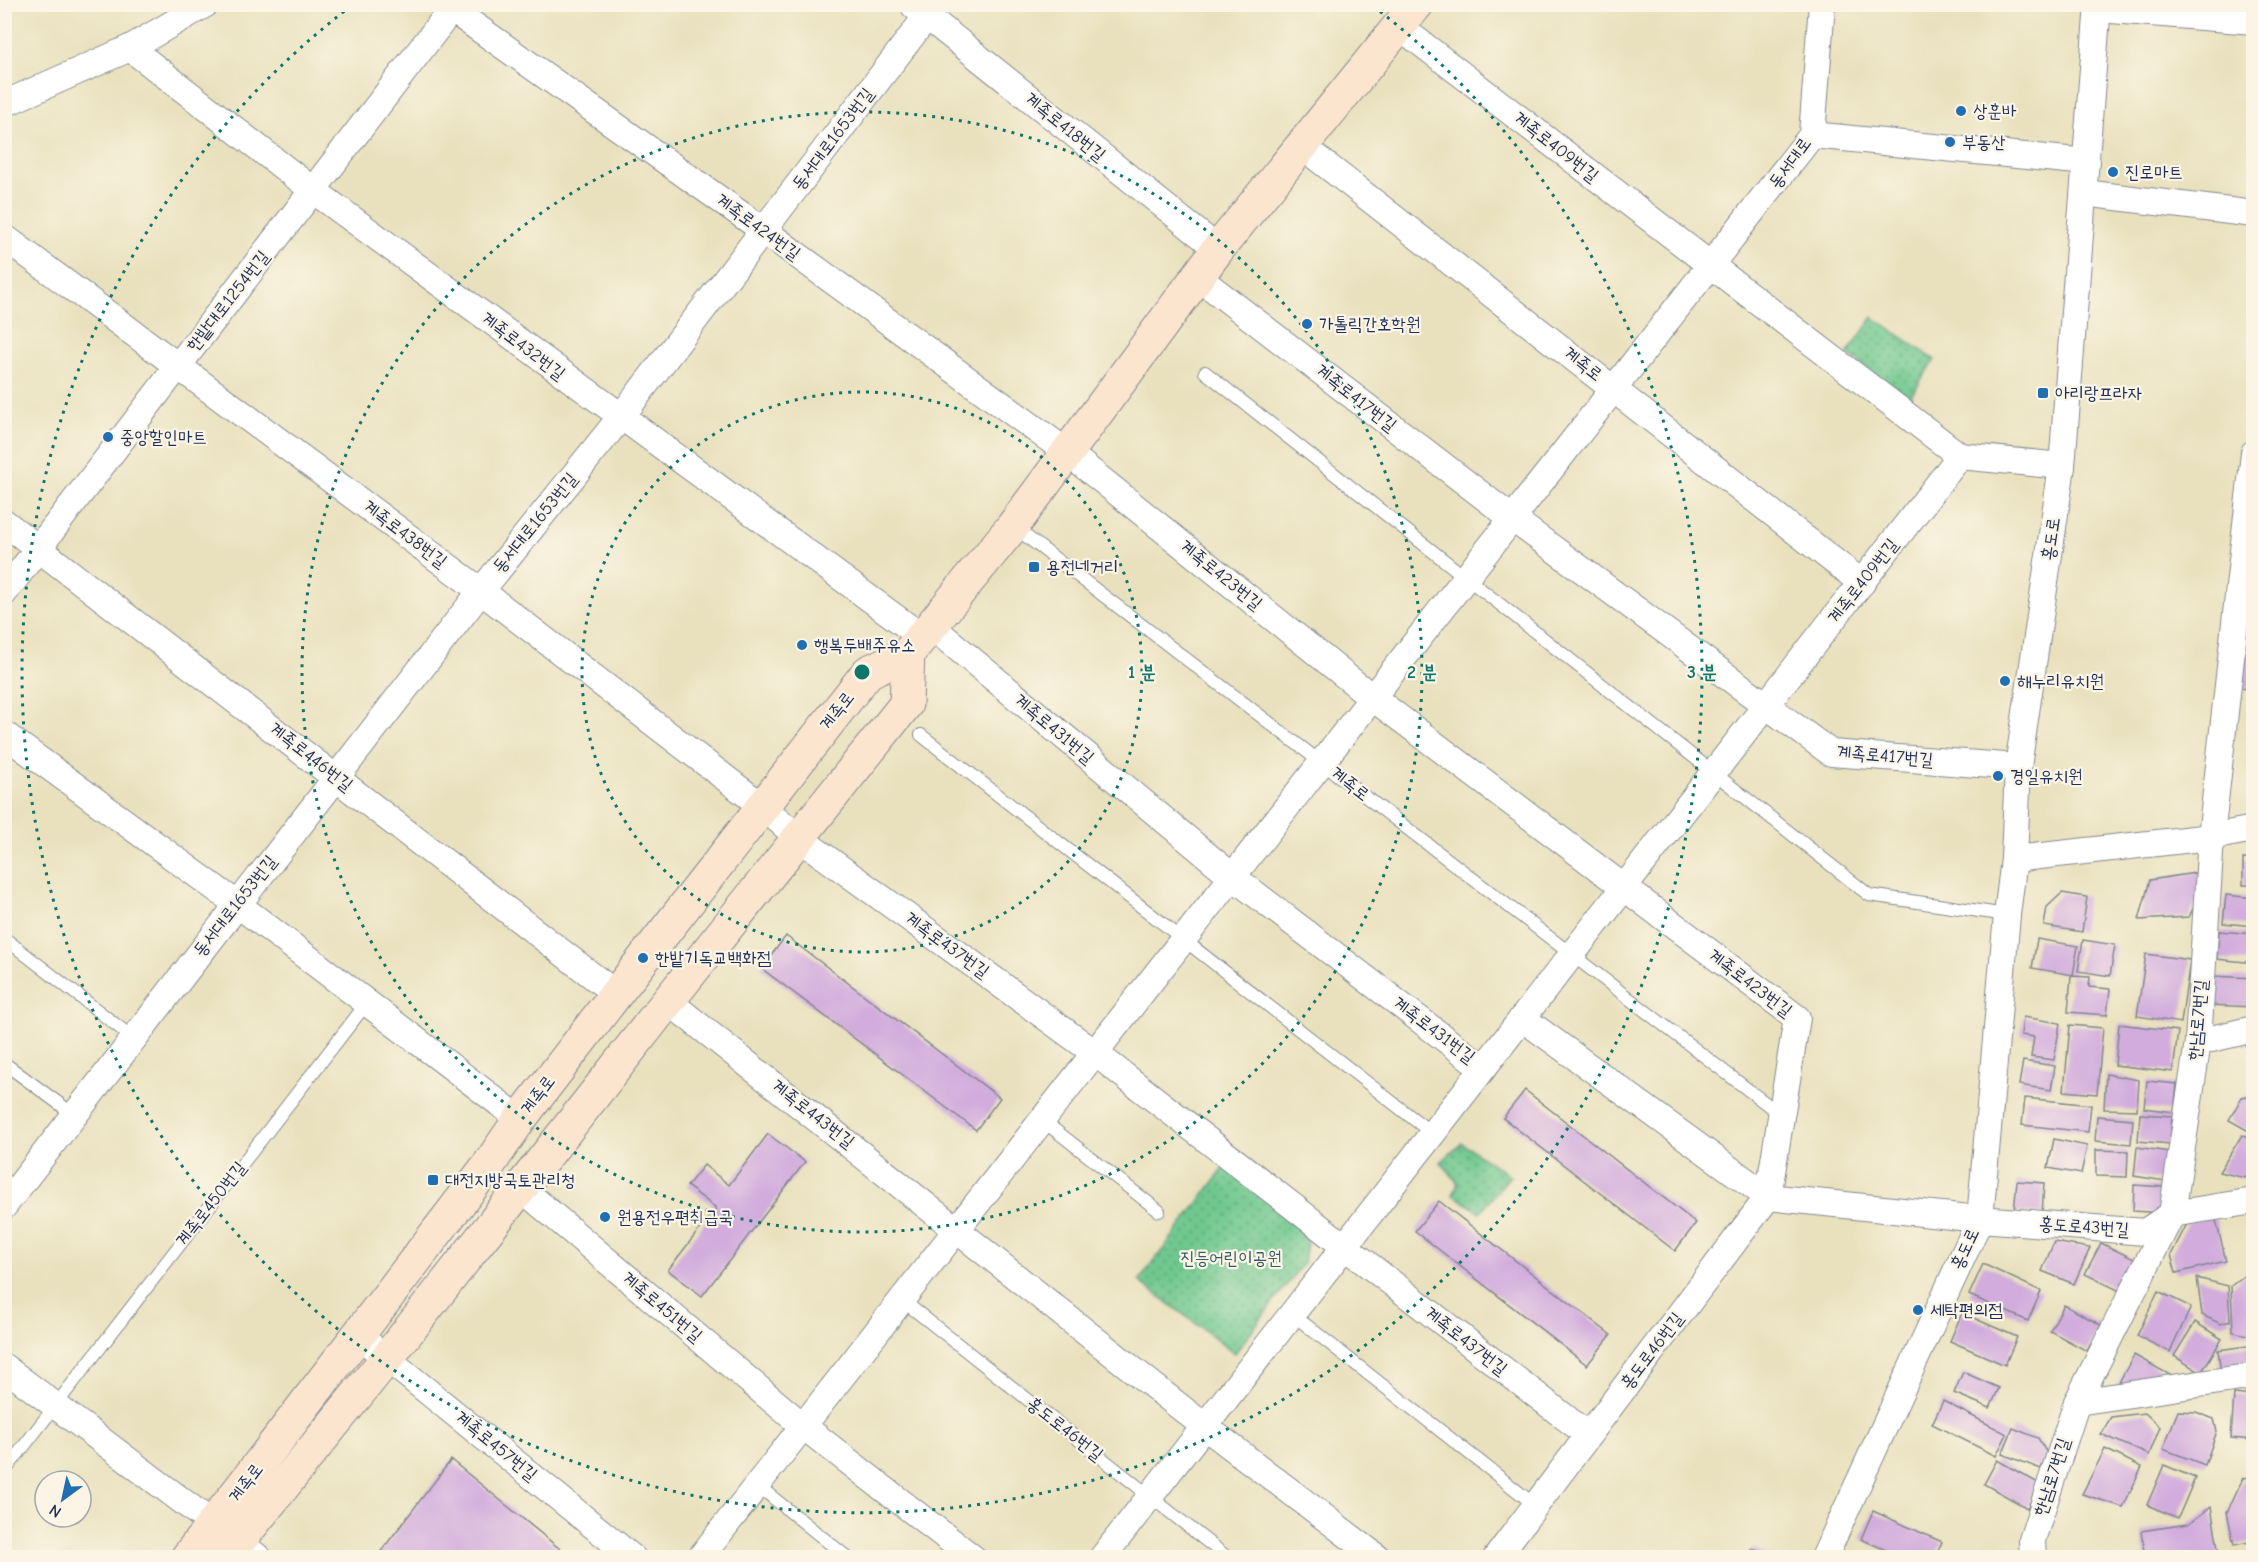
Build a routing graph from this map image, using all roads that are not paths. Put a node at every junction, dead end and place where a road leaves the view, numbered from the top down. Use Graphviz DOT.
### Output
graph roads {
  1 [pos="206,4"];
  2 [pos="1822,4"];
  3 [pos="448,7"];
  4 [pos="2098,7"];
  5 [pos="923,8"];
  6 [pos="1409,16"];
  7 [pos="2253,21"];
  8 [pos="130,48"];
  9 [pos="4,104"];
  10 [pos="1812,135"];
  11 [pos="1303,147"];
  12 [pos="2087,162"];
  13 [pos="314,191"];
  14 [pos="2084,193"];
  15 [pos="2253,214"];
  16 [pos="763,230"];
  17 [pos="4,237"];
  18 [pos="1218,249"];
  19 [pos="1711,266"];
  20 [pos="1199,278"];
  21 [pos="178,366"];
  22 [pos="1204,372"];
  23 [pos="1615,389"];
  24 [pos="620,418"];
  25 [pos="1068,453"];
  26 [pos="2253,453"];
  27 [pos="1960,456"];
  28 [pos="2062,466"];
  29 [pos="1513,519"];
  30 [pos="4,522"];
  31 [pos="1013,526"];
  32 [pos="39,548"];
  33 [pos="1467,578"];
  34 [pos="1862,583"];
  35 [pos="481,591"];
  36 [pos="4,593"];
  37 [pos="920,639"];
  38 [pos="1373,698"];
  39 [pos="1766,705"];
  40 [pos="4,734"];
  41 [pos="921,735"];
  42 [pos="1322,763"];
  43 [pos="2018,767"];
  44 [pos="1713,773"];
  45 [pos="337,777"];
  46 [pos="763,807"];
  47 [pos="2253,829"];
  48 [pos="2211,837"];
  49 [pos="799,838"];
  50 [pos="2014,859"];
  51 [pos="1233,877"];
  52 [pos="1623,889"];
  53 [pos="237,904"];
  54 [pos="2007,915"];
  55 [pos="4,938"];
  56 [pos="1184,940"];
  57 [pos="1572,955"];
  58 [pos="616,994"];
  59 [pos="668,1000"];
  60 [pos="366,1004"];
  61 [pos="1522,1018"];
  62 [pos="2253,1029"];
  63 [pos="133,1038"];
  64 [pos="2198,1042"];
  65 [pos="1095,1053"];
  66 [pos="4,1063"];
  67 [pos="1483,1068"];
  68 [pos="73,1114"];
  69 [pos="1781,1116"];
  70 [pos="520,1119"];
  71 [pos="1042,1120"];
  72 [pos="1432,1134"];
  73 [pos="522,1188"];
  74 [pos="1768,1197"];
  75 [pos="2253,1201"];
  76 [pos="4,1206"];
  77 [pos="1159,1211"];
  78 [pos="2172,1215"];
  79 [pos="1980,1219"];
  80 [pos="958,1228"];
  81 [pos="1345,1246"];
  82 [pos="902,1300"];
  83 [pos="1292,1314"];
  84 [pos="358,1335"];
  85 [pos="387,1358"];
  86 [pos="4,1367"];
  87 [pos="2253,1376"];
  88 [pos="2077,1402"];
  89 [pos="56,1405"];
  90 [pos="803,1426"];
  91 [pos="1204,1426"];
  92 [pos="1588,1435"];
  93 [pos="4,1472"];
  94 [pos="757,1485"];
  95 [pos="1150,1496"];
  96 [pos="1535,1505"];
  97 [pos="234,1545"];
  98 [pos="187,1557"];
  99 [pos="633,1557"];
  100 [pos="700,1557"];
  101 [pos="848,1557"];
  102 [pos="973,1557"];
  103 [pos="1102,1557"];
  104 [pos="1228,1557"];
  105 [pos="1378,1557"];
  106 [pos="1496,1557"];
  107 [pos="1824,1557"];
  108 [pos="2033,1557"];
  1 -- 8 [label="street"];
  2 -- 10 [label="street, 동서대로"];
  3 -- 13 [label="street, 한밭대로1254번길"];
  3 -- 16 [label="street, 계족로424번길"];
  4 -- 7 [label="street"];
  4 -- 12 [label="street, 홍도로"];
  5 -- 16 [label="street, 동서대로1653번길"];
  5 -- 18 [label="street, 계족로418번길"];
  6 -- 11 [label="main road, 계족로"];
  6 -- 19 [label="street, 계족로409번길"];
  8 -- 9 [label="street"];
  8 -- 13 [label="street, 계족로432번길"];
  10 -- 12 [label="street"];
  10 -- 19 [label="street, 동서대로"];
  11 -- 18 [label="main road, 계족로"];
  11 -- 23 [label="street, 계족로"];
  12 -- 14 [label="street, 홍도로"];
  13 -- 21 [label="street, 한밭대로1254번길"];
  13 -- 24 [label="street, 계족로432번길"];
  14 -- 15 [label="street"];
  14 -- 28 [label="street, 홍도로"];
  16 -- 24 [label="street, 동서대로1653번길"];
  16 -- 25 [label="street, 계족로424번길"];
  17 -- 21 [label="street, 계족로438번길"];
  18 -- 20 [label="main road, 계족로"];
  19 -- 23 [label="street"];
  19 -- 27 [label="street, 계족로409번길"];
  20 -- 25 [label="main road, 계족로"];
  20 -- 29 [label="street, 계족로417번길"];
  21 -- 32 [label="street, 한밭대로1254번길"];
  21 -- 35 [label="street, 계족로438번길"];
  22 -- 33 [label="lane"];
  23 -- 29 [label="street"];
  23 -- 34 [label="street, 계족로"];
  24 -- 35 [label="street, 동서대로1653번길"];
  24 -- 37 [label="street, 계족로432번길"];
  25 -- 31 [label="main road, 계족로"];
  25 -- 38 [label="street, 계족로423번길"];
  26 -- 48 [label="street, 한남로7번길"];
  27 -- 28 [label="street"];
  27 -- 34 [label="street, 계족로409번길"];
  28 -- 43 [label="street, 홍도로"];
  29 -- 33 [label="street"];
  29 -- 39 [label="street, 계족로417번길"];
  30 -- 32 [label="street, 계족로446번길"];
  31 -- 37 [label="main road, 계족로"];
  31 -- 42 [label="lane, 계족로"];
  32 -- 36 [label="street, 한밭대로1254번길"];
  32 -- 45 [label="street, 계족로446번길"];
  33 -- 38 [label="street"];
  33 -- 44 [label="lane"];
  34 -- 39 [label="street, 계족로409번길"];
  35 -- 45 [label="street, 동서대로1653번길"];
  35 -- 46 [label="street, 계족로438번길"];
  37 -- 46 [label="main road, 계족로"];
  37 -- 49 [label="main road, 계족로"];
  37 -- 51 [label="street, 계족로431번길"];
  38 -- 42 [label="street"];
  38 -- 52 [label="street, 계족로423번길"];
  39 -- 43 [label="street, 계족로417번길"];
  39 -- 44 [label="street"];
  40 -- 53 [label="street"];
  41 -- 56 [label="lane"];
  42 -- 51 [label="street"];
  42 -- 57 [label="lane, 계족로"];
  43 -- 50 [label="street, 홍도로"];
  44 -- 52 [label="street"];
  44 -- 54 [label="lane"];
  45 -- 53 [label="street, 동서대로1653번길"];
  45 -- 58 [label="street, 계족로446번길"];
  46 -- 49 [label="street, 계족로438번길"];
  46 -- 58 [label="main road, 계족로"];
  47 -- 48 [label="street"];
  48 -- 50 [label="street"];
  48 -- 64 [label="street, 한남로7번길"];
  49 -- 59 [label="main road, 계족로"];
  49 -- 65 [label="street, 계족로437번길"];
  50 -- 54 [label="street, 홍도로"];
  51 -- 56 [label="street"];
  51 -- 67 [label="street, 계족로431번길"];
  52 -- 57 [label="street"];
  52 -- 69 [label="street, 계족로423번길"];
  53 -- 60 [label="street"];
  53 -- 63 [label="street, 동서대로1653번길"];
  54 -- 79 [label="street, 홍도로"];
  55 -- 63 [label="lane"];
  56 -- 65 [label="street"];
  56 -- 72 [label="lane"];
  57 -- 61 [label="street"];
  57 -- 69 [label="lane"];
  58 -- 70 [label="main road, 계족로"];
  59 -- 73 [label="main road, 계족로"];
  59 -- 80 [label="street, 계족로443번길"];
  60 -- 70 [label="street"];
  60 -- 89 [label="lane, 계족로450번길"];
  61 -- 67 [label="street"];
  61 -- 74 [label="street"];
  62 -- 64 [label="street"];
  63 -- 68 [label="street, 동서대로1653번길"];
  64 -- 78 [label="street, 한남로7번길"];
  65 -- 71 [label="street"];
  65 -- 81 [label="street, 계족로437번길"];
  66 -- 68 [label="lane"];
  67 -- 72 [label="street, 계족로431번길"];
  68 -- 76 [label="street, 동서대로1653번길"];
  69 -- 74 [label="street, 계족로423번길"];
  70 -- 84 [label="main road, 계족로"];
  71 -- 77 [label="lane"];
  71 -- 80 [label="street"];
  72 -- 81 [label="street, 계족로431번길"];
  73 -- 85 [label="main road, 계족로"];
  73 -- 90 [label="street, 계족로451번길"];
  74 -- 79 [label="street"];
  74 -- 92 [label="street, 홍도로46번길"];
  75 -- 78 [label="street, 홍도로43번길"];
  78 -- 79 [label="street, 홍도로43번길"];
  78 -- 88 [label="street, 한남로7번길"];
  79 -- 107 [label="street, 홍도로"];
  80 -- 82 [label="street"];
  80 -- 91 [label="street, 계족로443번길"];
  81 -- 83 [label="street"];
  81 -- 92 [label="street, 계족로437번길"];
  82 -- 90 [label="street"];
  82 -- 95 [label="lane, 홍도로46번길"];
  83 -- 91 [label="street"];
  83 -- 96 [label="lane"];
  84 -- 85 [label="street, 계족로457번길"];
  84 -- 97 [label="main road, 계족로"];
  85 -- 97 [label="main road, 계족로"];
  85 -- 99 [label="street, 계족로457번길"];
  86 -- 89 [label="street"];
  87 -- 88 [label="street"];
  88 -- 108 [label="street, 한남로7번길"];
  89 -- 93 [label="lane, 계족로450번길"];
  89 -- 97 [label="street"];
  90 -- 94 [label="street"];
  90 -- 102 [label="street, 계족로451번길"];
  91 -- 95 [label="street"];
  91 -- 105 [label="street, 계족로443번길"];
  92 -- 96 [label="street, 홍도로46번길"];
  94 -- 100 [label="street"];
  94 -- 101 [label="lane"];
  95 -- 103 [label="street"];
  95 -- 104 [label="lane, 홍도로46번길"];
  96 -- 106 [label="street, 홍도로46번길"];
  97 -- 98 [label="main road, 계족로"];
}
